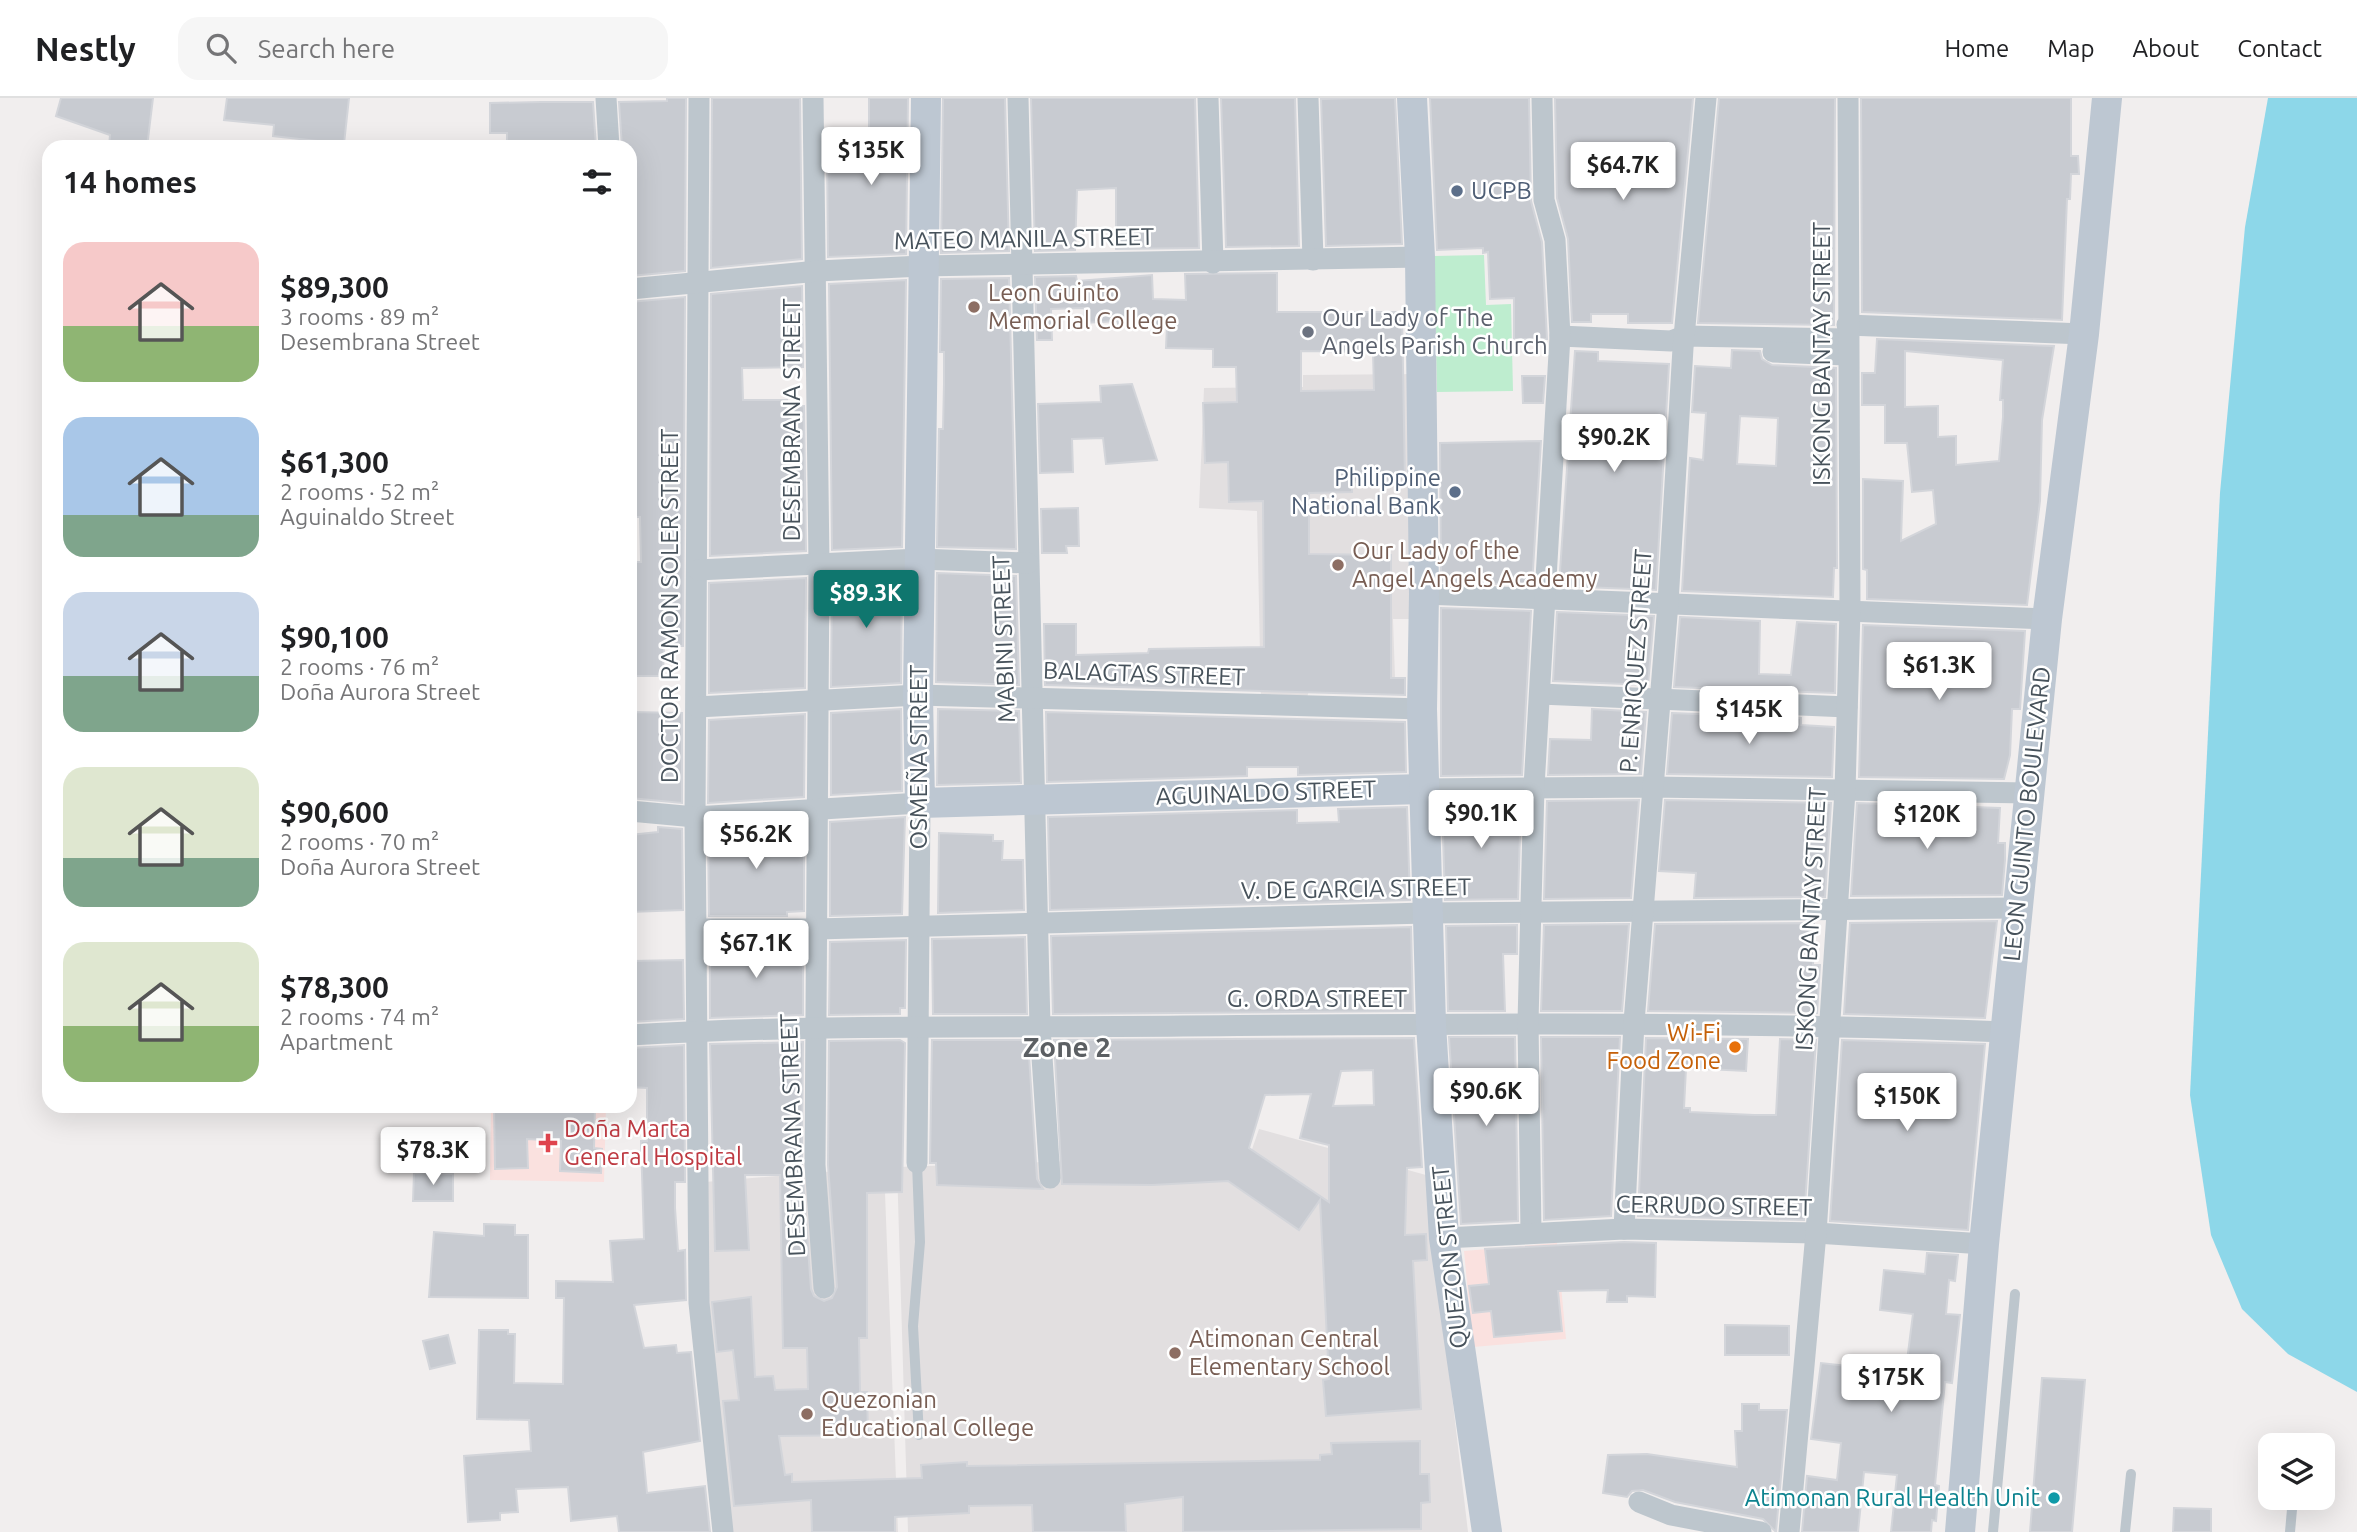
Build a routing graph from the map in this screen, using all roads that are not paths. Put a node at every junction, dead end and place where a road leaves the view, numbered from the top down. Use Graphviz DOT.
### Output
graph roads {
  1 [pos="606,98"];
  2 [pos="699,98"];
  3 [pos="813,98"];
  4 [pos="926,98"];
  5 [pos="1018,98"];
  6 [pos="1208,98"];
  7 [pos="1308,98"];
  8 [pos="1412,98"];
  9 [pos="1542,98"];
  10 [pos="1706,98"];
  11 [pos="1848,98"];
  12 [pos="2107,98"];
  13 [pos="609,140"];
  14 [pos="1420,257"];
  15 [pos="1313,260"];
  16 [pos="1213,263"];
  17 [pos="1021,265"];
  18 [pos="922,266"];
  19 [pos="818,271"];
  20 [pos="696,284"];
  21 [pos="637,288"];
  22 [pos="2084,334"];
  23 [pos="1560,336"];
  24 [pos="1847,339"];
  25 [pos="1680,342"];
  26 [pos="919,559"];
  27 [pos="1028,563"];
  28 [pos="819,564"];
  29 [pos="698,570"];
  30 [pos="1424,594"];
  31 [pos="1546,599"];
  32 [pos="1668,603"];
  33 [pos="1850,610"];
  34 [pos="2047,619"];
  35 [pos="1540,694"];
  36 [pos="918,695"];
  37 [pos="1031,696"];
  38 [pos="1658,699"];
  39 [pos="817,701"];
  40 [pos="1847,706"];
  41 [pos="697,707"];
  42 [pos="1422,709"];
  43 [pos="1534,787"];
  44 [pos="1653,787"];
  45 [pos="1423,789"];
  46 [pos="1845,791"];
  47 [pos="2029,793"];
  48 [pos="1035,800"];
  49 [pos="920,803"];
  50 [pos="817,807"];
  51 [pos="637,812"];
  52 [pos="695,817"];
  53 [pos="2018,908"];
  54 [pos="1643,909"];
  55 [pos="1837,910"];
  56 [pos="1532,912"];
  57 [pos="1426,913"];
  58 [pos="1037,923"];
  59 [pos="920,925"];
  60 [pos="696,929"];
  61 [pos="816,929"];
  62 [pos="1528,1021"];
  63 [pos="1634,1022"];
  64 [pos="1431,1024"];
  65 [pos="917,1025"];
  66 [pos="1832,1025"];
  67 [pos="815,1027"];
  68 [pos="1040,1027"];
  69 [pos="697,1031"];
  70 [pos="2005,1032"];
  71 [pos="637,1035"];
  72 [pos="917,1163"];
  73 [pos="1050,1178"];
  74 [pos="1625,1229"];
  75 [pos="1531,1233"];
  76 [pos="1816,1233"];
  77 [pos="1444,1238"];
  78 [pos="1984,1244"];
  79 [pos="824,1289"];
  80 [pos="2015,1294"];
  81 [pos="919,1435"];
  82 [pos="2131,1474"];
  83 [pos="1639,1502"];
  84 [pos="2292,1510"];
  85 [pos="723,1532"];
  86 [pos="1486,1532"];
  87 [pos="1761,1532"];
  88 [pos="1789,1532"];
  89 [pos="1960,1532"];
  90 [pos="1993,1532"];
  91 [pos="2125,1532"];
  92 [pos="2290,1532"];
  1 -- 13 [label="street"];
  2 -- 20 [label="street, DOCTOR RAMON SOLER STREET"];
  3 -- 19 [label="street, DESEMBRANA STREET"];
  4 -- 18 [label="street, OSMEÑA STREET"];
  5 -- 17 [label="street, MABINI STREET"];
  6 -- 16 [label="street"];
  7 -- 15 [label="street"];
  8 -- 14 [label="street, QUEZON STREET"];
  9 -- 23 [label="street"];
  10 -- 25 [label="street, P. ENRIQUEZ STREET"];
  11 -- 24 [label="street, ISKONG BANTAY STREET"];
  12 -- 22 [label="street, LEON GUINTO BOULEVARD"];
  14 -- 15 [label="street, MATEO MANILA STREET"];
  14 -- 30 [label="street, QUEZON STREET"];
  15 -- 16 [label="street, MATEO MANILA STREET"];
  16 -- 17 [label="street, MATEO MANILA STREET"];
  17 -- 18 [label="street, MATEO MANILA STREET"];
  17 -- 27 [label="street, MABINI STREET"];
  18 -- 19 [label="street, MATEO MANILA STREET"];
  18 -- 26 [label="street, OSMEÑA STREET"];
  19 -- 20 [label="street, MATEO MANILA STREET"];
  19 -- 28 [label="street, DESEMBRANA STREET"];
  20 -- 21 [label="street, MATEO MANILA STREET"];
  20 -- 29 [label="street, DOCTOR RAMON SOLER STREET"];
  22 -- 24 [label="street"];
  22 -- 34 [label="street, LEON GUINTO BOULEVARD"];
  23 -- 25 [label="street"];
  23 -- 31 [label="street"];
  24 -- 25 [label="street"];
  24 -- 33 [label="street, ISKONG BANTAY STREET"];
  25 -- 32 [label="street, P. ENRIQUEZ STREET"];
  26 -- 27 [label="street"];
  26 -- 28 [label="street"];
  26 -- 36 [label="street, OSMEÑA STREET"];
  27 -- 37 [label="street, MABINI STREET"];
  28 -- 29 [label="street"];
  28 -- 39 [label="street, DESEMBRANA STREET"];
  29 -- 41 [label="street, DOCTOR RAMON SOLER STREET"];
  30 -- 31 [label="street"];
  30 -- 42 [label="street, QUEZON STREET"];
  31 -- 32 [label="street"];
  31 -- 35 [label="street"];
  32 -- 33 [label="street"];
  32 -- 38 [label="street, P. ENRIQUEZ STREET"];
  33 -- 34 [label="street"];
  33 -- 40 [label="street, ISKONG BANTAY STREET"];
  34 -- 47 [label="street, LEON GUINTO BOULEVARD"];
  35 -- 38 [label="street"];
  35 -- 43 [label="street"];
  36 -- 37 [label="street, BALAGTAS STREET"];
  36 -- 39 [label="street, BALAGTAS STREET"];
  36 -- 49 [label="street, OSMEÑA STREET"];
  37 -- 42 [label="street, BALAGTAS STREET"];
  37 -- 48 [label="street, MABINI STREET"];
  38 -- 40 [label="street"];
  38 -- 44 [label="street, P. ENRIQUEZ STREET"];
  39 -- 41 [label="street, BALAGTAS STREET"];
  39 -- 50 [label="street, DESEMBRANA STREET"];
  40 -- 46 [label="street, ISKONG BANTAY STREET"];
  41 -- 52 [label="street, DOCTOR RAMON SOLER STREET"];
  42 -- 45 [label="street, QUEZON STREET"];
  43 -- 44 [label="street, AGUINALDO STREET"];
  43 -- 45 [label="street, AGUINALDO STREET"];
  43 -- 56 [label="street"];
  44 -- 46 [label="street, AGUINALDO STREET"];
  44 -- 54 [label="street, P. ENRIQUEZ STREET"];
  45 -- 48 [label="street, AGUINALDO STREET"];
  45 -- 57 [label="street, QUEZON STREET"];
  46 -- 47 [label="street, AGUINALDO STREET"];
  46 -- 55 [label="street, ISKONG BANTAY STREET"];
  47 -- 53 [label="street, LEON GUINTO BOULEVARD"];
  48 -- 49 [label="street, AGUINALDO STREET"];
  48 -- 58 [label="street, MABINI STREET"];
  49 -- 50 [label="street, AGUINALDO STREET"];
  49 -- 59 [label="street, OSMEÑA STREET"];
  50 -- 52 [label="street, AGUINALDO STREET"];
  50 -- 61 [label="street, DESEMBRANA STREET"];
  51 -- 52 [label="street, AGUINALDO STREET"];
  52 -- 60 [label="street, DOCTOR RAMON SOLER STREET"];
  53 -- 55 [label="street, V. DE GARCIA STREET"];
  53 -- 70 [label="street, LEON GUINTO BOULEVARD"];
  54 -- 55 [label="street, V. DE GARCIA STREET"];
  54 -- 56 [label="street, V. DE GARCIA STREET"];
  54 -- 63 [label="street, P. ENRIQUEZ STREET"];
  55 -- 66 [label="street, ISKONG BANTAY STREET"];
  56 -- 57 [label="street, V. DE GARCIA STREET"];
  56 -- 62 [label="street"];
  57 -- 58 [label="street, V. DE GARCIA STREET"];
  57 -- 64 [label="street, QUEZON STREET"];
  58 -- 59 [label="street, V. DE GARCIA STREET"];
  58 -- 68 [label="street, MABINI STREET"];
  59 -- 61 [label="street, V. DE GARCIA STREET"];
  59 -- 65 [label="street, OSMEÑA STREET"];
  60 -- 61 [label="street, V. DE GARCIA STREET"];
  60 -- 69 [label="street, DOCTOR RAMON SOLER STREET"];
  61 -- 67 [label="street, DESEMBRANA STREET"];
  62 -- 63 [label="street, G. ORDA STREET"];
  62 -- 64 [label="street, G. ORDA STREET"];
  62 -- 75 [label="street"];
  63 -- 66 [label="street, G. ORDA STREET"];
  63 -- 74 [label="street, P. ENRIQUEZ STREET"];
  64 -- 68 [label="street, G. ORDA STREET"];
  64 -- 77 [label="street, QUEZON STREET"];
  65 -- 67 [label="street, G. ORDA STREET"];
  65 -- 68 [label="street, G. ORDA STREET"];
  65 -- 72 [label="street, OSMEÑA STREET"];
  66 -- 70 [label="street, G. ORDA STREET"];
  66 -- 76 [label="street, ISKONG BANTAY STREET"];
  67 -- 69 [label="street, G. ORDA STREET"];
  67 -- 79 [label="street, DESEMBRANA STREET"];
  68 -- 73 [label="street, MABINI STREET"];
  69 -- 71 [label="street, G. ORDA STREET"];
  69 -- 85 [label="street, DOCTOR RAMON SOLER STREET"];
  70 -- 78 [label="street, LEON GUINTO BOULEVARD"];
  72 -- 81 [label="lane"];
  74 -- 75 [label="street, CERRUDO STREET"];
  74 -- 76 [label="street, CERRUDO STREET"];
  75 -- 77 [label="street, CERRUDO STREET"];
  76 -- 78 [label="street, CERRUDO STREET"];
  76 -- 88 [label="street, ISKONG BANTAY STREET"];
  77 -- 86 [label="street, QUEZON STREET"];
  78 -- 89 [label="street, LEON GUINTO BOULEVARD"];
  80 -- 90 [label="lane"];
  82 -- 91 [label="lane"];
  83 -- 87 [label="street"];
  84 -- 92 [label="lane"];
}
